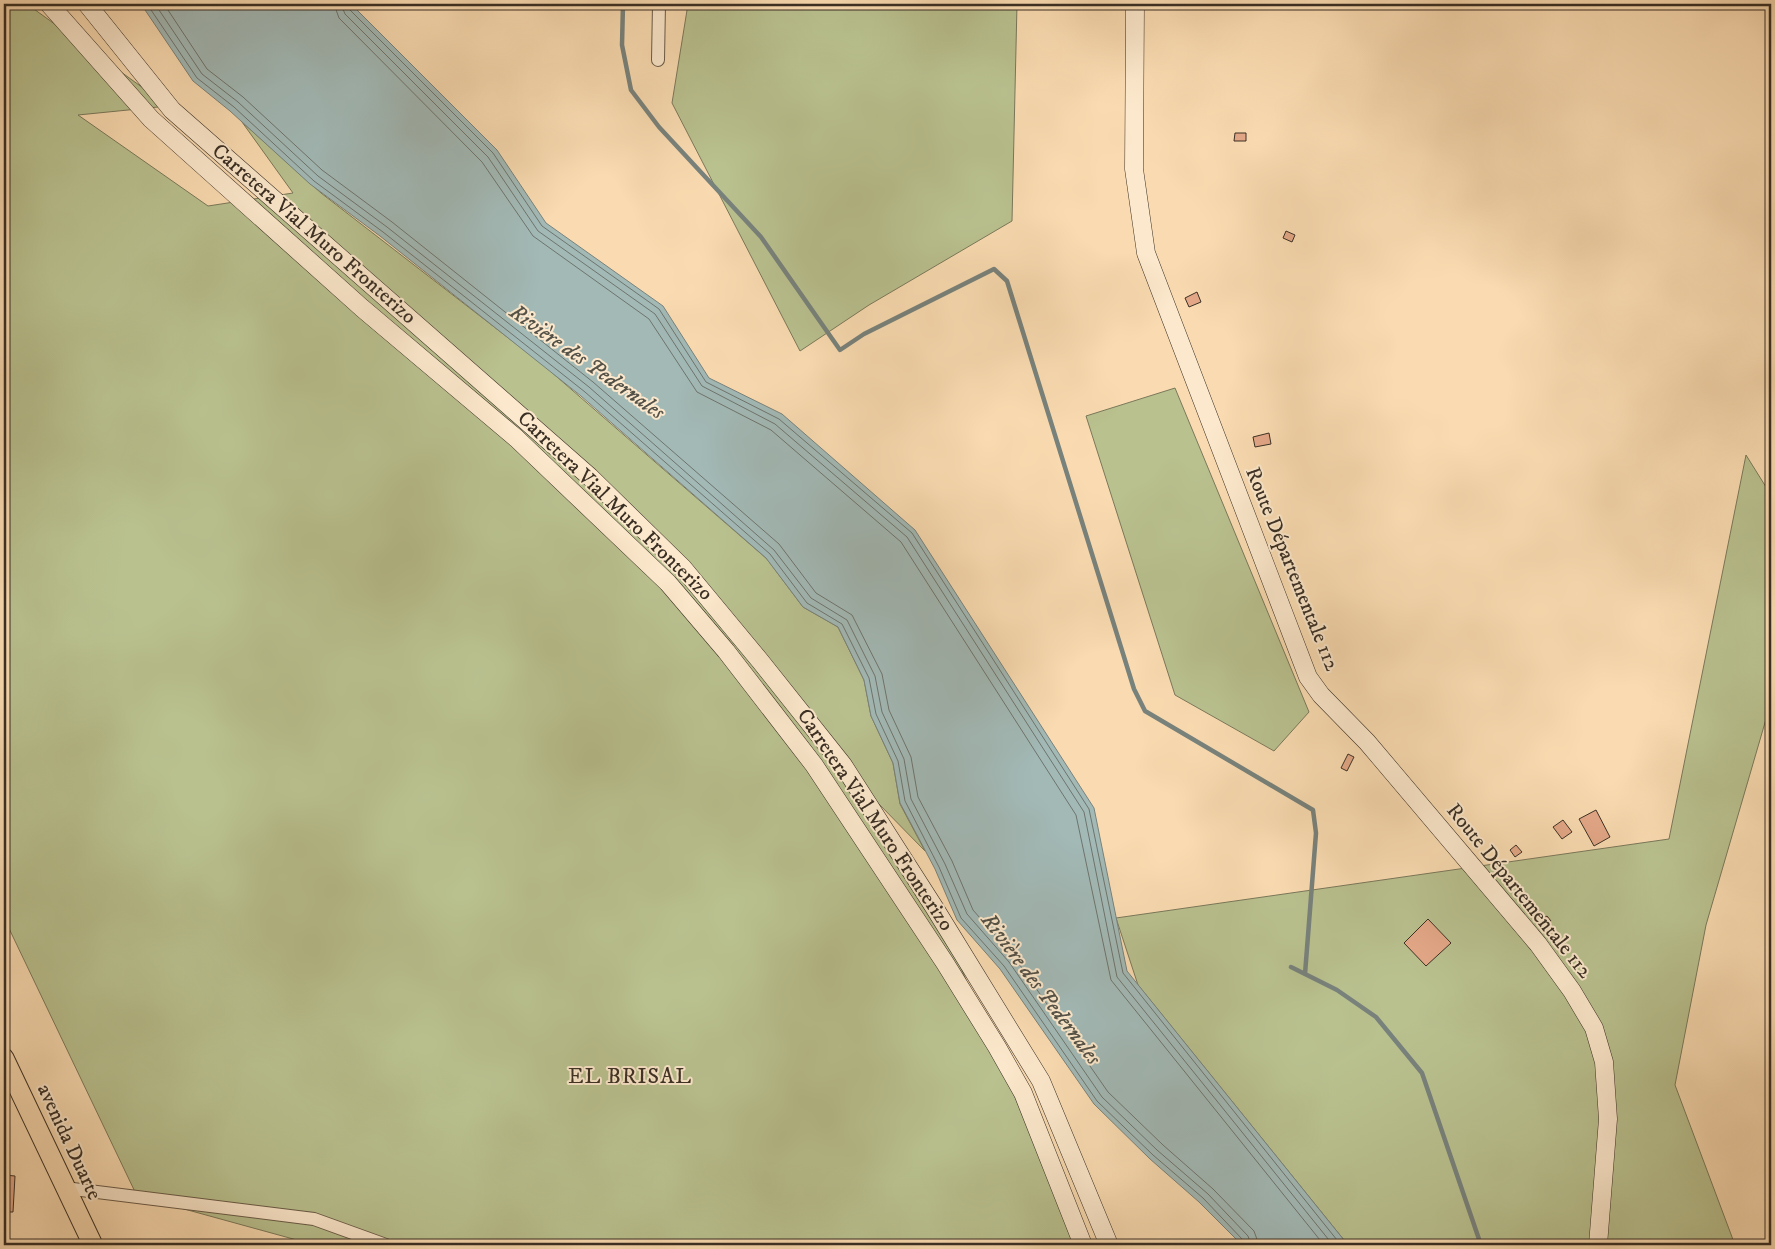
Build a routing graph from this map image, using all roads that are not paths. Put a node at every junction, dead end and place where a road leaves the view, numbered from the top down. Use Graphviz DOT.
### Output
graph roads {
  1 [pos="49,4"];
  2 [pos="87,4"];
  3 [pos="659,4"];
  4 [pos="1135,4"];
  5 [pos="658,60"];
  6 [pos="4,1058"];
  7 [pos="65,1188"];
  8 [pos="93,1245"];
  9 [pos="386,1245"];
  10 [pos="1083,1245"];
  11 [pos="1109,1245"];
  12 [pos="1598,1245"];
  1 -- 10 [label="street, Carretera Vial Muro Fronterizo"];
  2 -- 11 [label="street, Carretera Vial Muro Fronterizo"];
  3 -- 5 [label="street"];
  4 -- 12 [label="street, Route Départementale 112"];
  6 -- 7 [label="main road, avenida Duarte"];
  7 -- 8 [label="main road, avenida Duarte"];
  7 -- 9 [label="street"];
}
